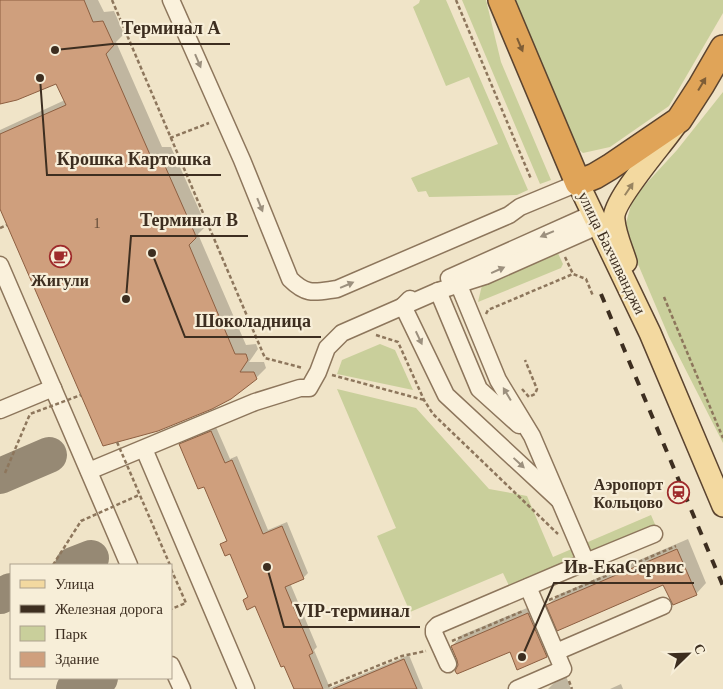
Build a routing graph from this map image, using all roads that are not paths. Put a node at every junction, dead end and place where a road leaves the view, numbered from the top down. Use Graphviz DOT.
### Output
graph roads {
  1 [pos="172,0"];
  2 [pos="502,0"];
  3 [pos="723,48"];
  4 [pos="679,120"];
  5 [pos="578,183"];
  6 [pos="601,220"];
  7 [pos="0,265"];
  8 [pos="458,283"];
  9 [pos="438,291"];
  10 [pos="417,293"];
  11 [pos="403,306"];
  12 [pos="313,370"];
  13 [pos="53,388"];
  14 [pos="0,410"];
  15 [pos="532,436"];
  16 [pos="144,449"];
  17 [pos="89,471"];
  18 [pos="559,500"];
  19 [pos="723,506"];
  20 [pos="654,534"];
  21 [pos="586,562"];
  22 [pos="129,564"];
  23 [pos="528,587"];
  24 [pos="663,606"];
  25 [pos="556,652"];
  26 [pos="448,664"];
  27 [pos="172,667"];
  28 [pos="182,689"];
  29 [pos="246,689"];
  30 [pos="517,689"];
  1 -- 5 [label="lane, one-way"];
  2 -- 5 [label="highway, улица Бахчиванджи, one-way"];
  4 -- 3 [label="highway, one-way"];
  4 -- 5 [label="highway"];
  6 -- 4 [label="main road, one-way"];
  5 -- 6 [label="main road, улица Бахчиванджи"];
  8 -- 6 [label="lane, one-way"];
  6 -- 10 [label="lane, one-way"];
  6 -- 19 [label="main road, улица Бахчиванджи"];
  7 -- 13 [label="lane"];
  8 -- 9 [label="lane"];
  15 -- 8 [label="lane, one-way"];
  9 -- 11 [label="lane"];
  9 -- 15 [label="lane"];
  10 -- 11 [label="lane"];
  10 -- 12 [label="lane"];
  11 -- 12 [label="lane"];
  11 -- 18 [label="lane, one-way"];
  12 -- 16 [label="lane"];
  13 -- 14 [label="lane"];
  13 -- 17 [label="lane"];
  15 -- 18 [label="lane"];
  16 -- 17 [label="lane"];
  16 -- 29 [label="lane"];
  17 -- 22 [label="lane"];
  18 -- 21 [label="lane"];
  20 -- 21 [label="lane"];
  21 -- 23 [label="lane"];
  23 -- 25 [label="lane"];
  23 -- 26 [label="lane"];
  24 -- 25 [label="lane"];
  25 -- 30 [label="lane"];
  27 -- 28 [label="lane"];
}
